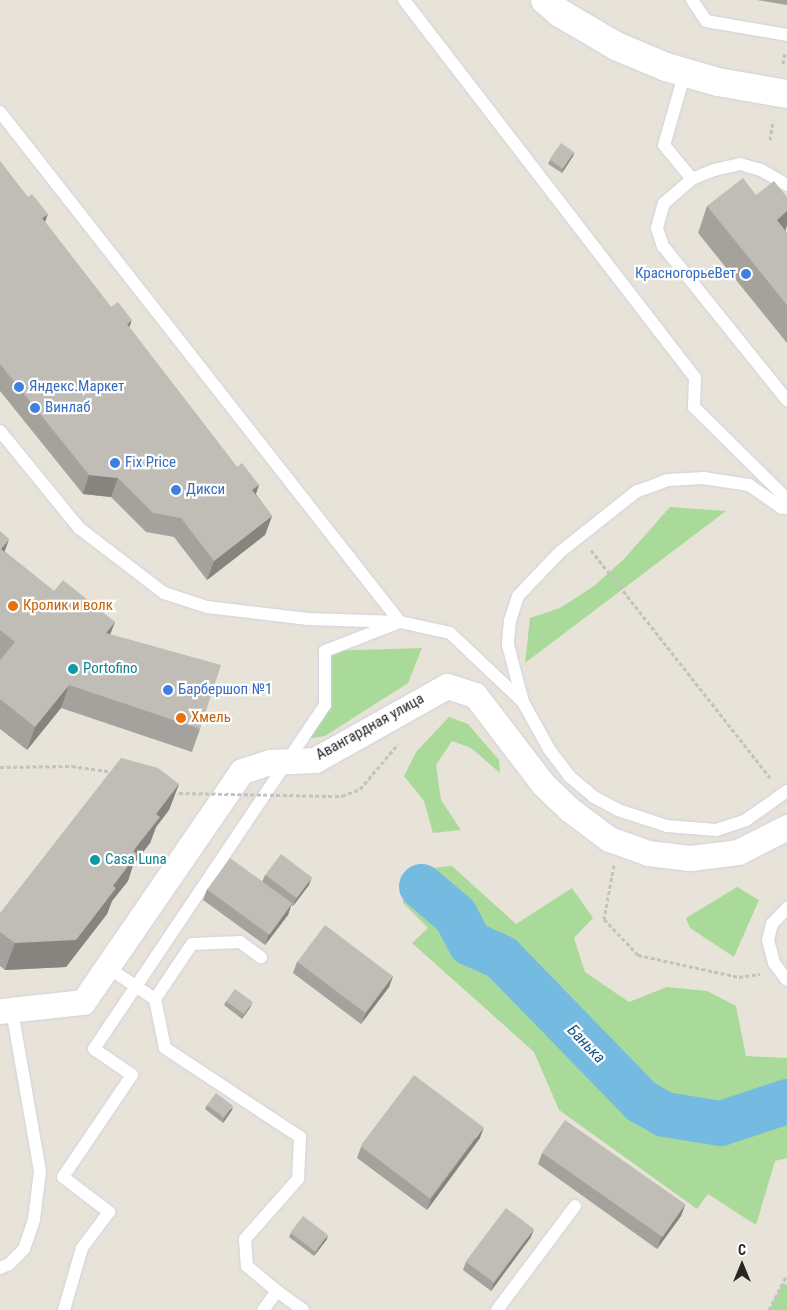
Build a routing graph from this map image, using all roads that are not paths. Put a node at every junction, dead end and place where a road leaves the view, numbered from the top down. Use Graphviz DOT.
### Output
graph roads {
  1 [pos="404,0"];
  2 [pos="544,0"];
  3 [pos="692,0"];
  4 [pos="787,35"];
  5 [pos="685,72"];
  6 [pos="787,94"];
  7 [pos="0,112"];
  8 [pos="692,179"];
  9 [pos="787,185"];
  10 [pos="787,400"];
  11 [pos="0,431"];
  12 [pos="787,499"];
  13 [pos="787,508"];
  14 [pos="400,622"];
  15 [pos="524,702"];
  16 [pos="781,788"];
  17 [pos="787,827"];
  18 [pos="787,908"];
  19 [pos="262,957"];
  20 [pos="107,967"];
  21 [pos="784,976"];
  22 [pos="155,999"];
  23 [pos="6,1011"];
  24 [pos="575,1206"];
  25 [pos="0,1268"];
  26 [pos="277,1291"];
  27 [pos="64,1310"];
  28 [pos="262,1310"];
  29 [pos="303,1310"];
  30 [pos="498,1310"];
  1 -- 12 [label="lane"];
  2 -- 5 [label="main road"];
  3 -- 4 [label="lane"];
  5 -- 6 [label="main road"];
  5 -- 8 [label="lane"];
  7 -- 14 [label="lane"];
  8 -- 9 [label="lane"];
  8 -- 10 [label="lane"];
  11 -- 14 [label="lane"];
  13 -- 15 [label="lane"];
  14 -- 15 [label="lane"];
  14 -- 27 [label="lane"];
  15 -- 16 [label="lane"];
  17 -- 20 [label="street, Авангардная улица"];
  18 -- 21 [label="lane"];
  19 -- 22 [label="lane"];
  20 -- 22 [label="lane"];
  20 -- 23 [label="street, Авангардная улица"];
  22 -- 26 [label="lane"];
  23 -- 25 [label="lane"];
  24 -- 30 [label="lane"];
  26 -- 28 [label="lane"];
  26 -- 29 [label="lane"];
}
